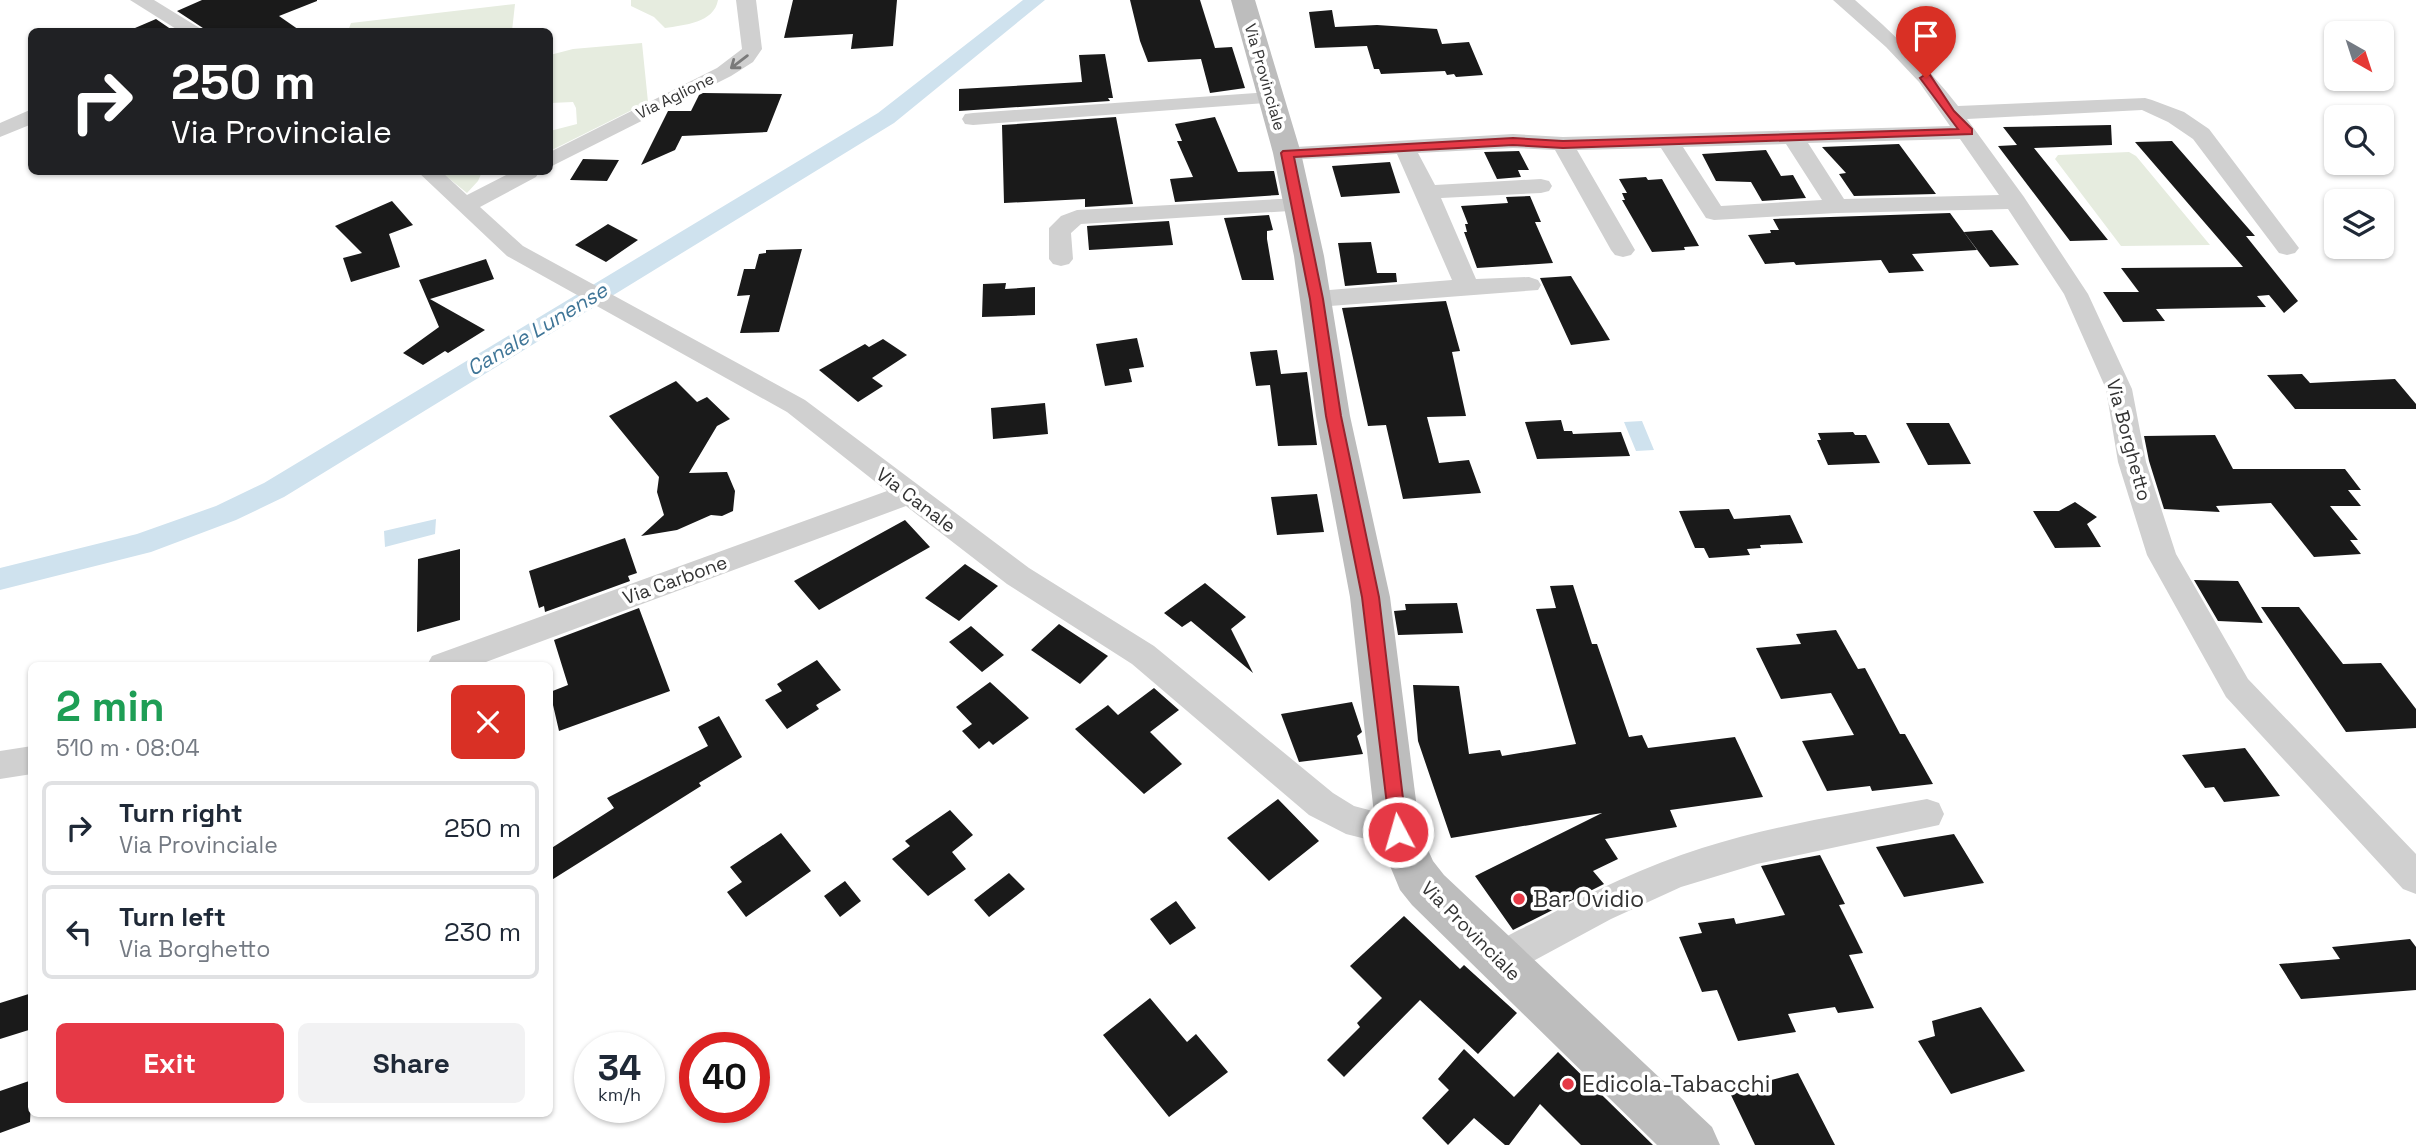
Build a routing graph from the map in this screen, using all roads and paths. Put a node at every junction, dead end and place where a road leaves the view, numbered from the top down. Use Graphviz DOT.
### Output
graph roads {
  1 [pos="139,0"];
  2 [pos="746,0"];
  3 [pos="1243,0"];
  4 [pos="1843,0"];
  5 [pos="185,28"];
  6 [pos="1270,98"];
  7 [pos="28,117"];
  8 [pos="973,119"];
  9 [pos="1959,122"];
  10 [pos="0,131"];
  11 [pos="1792,136"];
  12 [pos="1668,141"];
  13 [pos="1563,144"];
  14 [pos="1404,146"];
  15 [pos="1287,153"];
  16 [pos="553,158"];
  17 [pos="432,175"];
  18 [pos="522,175"];
  19 [pos="1541,186"];
  20 [pos="1427,192"];
  21 [pos="2015,202"];
  22 [pos="1298,205"];
  23 [pos="464,206"];
  24 [pos="1837,206"];
  25 [pos="2287,248"];
  26 [pos="1623,250"];
  27 [pos="1061,259"];
  28 [pos="1529,285"];
  29 [pos="1467,287"];
  30 [pos="1317,299"];
  31 [pos="908,494"];
  32 [pos="451,662"];
  33 [pos="28,761"];
  34 [pos="0,765"];
  35 [pos="1927,814"];
  36 [pos="1398,832"];
  37 [pos="2416,878"];
  38 [pos="1500,961"];
  39 [pos="1694,1145"];
  1 -- 5 [label="street"];
  2 -- 16 [label="street, Via Aglione, one-way"];
  3 -- 6 [label="street, Via Provinciale"];
  4 -- 9 [label="street, Via Borghetto"];
  6 -- 8 [label="street"];
  6 -- 15 [label="street, Via Provinciale"];
  7 -- 10 [label="street"];
  9 -- 11 [label="street, Via Provinciale"];
  9 -- 21 [label="street, Via Borghetto"];
  9 -- 25 [label="street, Via Provinciale"];
  11 -- 12 [label="street, Via Provinciale"];
  11 -- 24 [label="street"];
  12 -- 13 [label="street, Via Provinciale"];
  12 -- 24 [label="street"];
  13 -- 14 [label="street, Via Provinciale"];
  13 -- 26 [label="street"];
  14 -- 15 [label="street, Via Provinciale"];
  14 -- 20 [label="street"];
  15 -- 22 [label="street, Via Provinciale"];
  17 -- 23 [label="street, Via Canale"];
  18 -- 23 [label="street"];
  19 -- 20 [label="street"];
  20 -- 29 [label="street"];
  21 -- 24 [label="street"];
  21 -- 37 [label="street, Via Borghetto"];
  22 -- 27 [label="street"];
  22 -- 30 [label="street, Via Provinciale"];
  23 -- 31 [label="street, Via Canale"];
  28 -- 29 [label="street"];
  29 -- 30 [label="street"];
  30 -- 36 [label="street, Via Provinciale"];
  31 -- 32 [label="street, Via Carbone"];
  31 -- 36 [label="street, Via Canale"];
  33 -- 34 [label="street"];
  35 -- 38 [label="street"];
  36 -- 38 [label="street, Via Provinciale"];
  38 -- 39 [label="street, Via Provinciale"];
}
